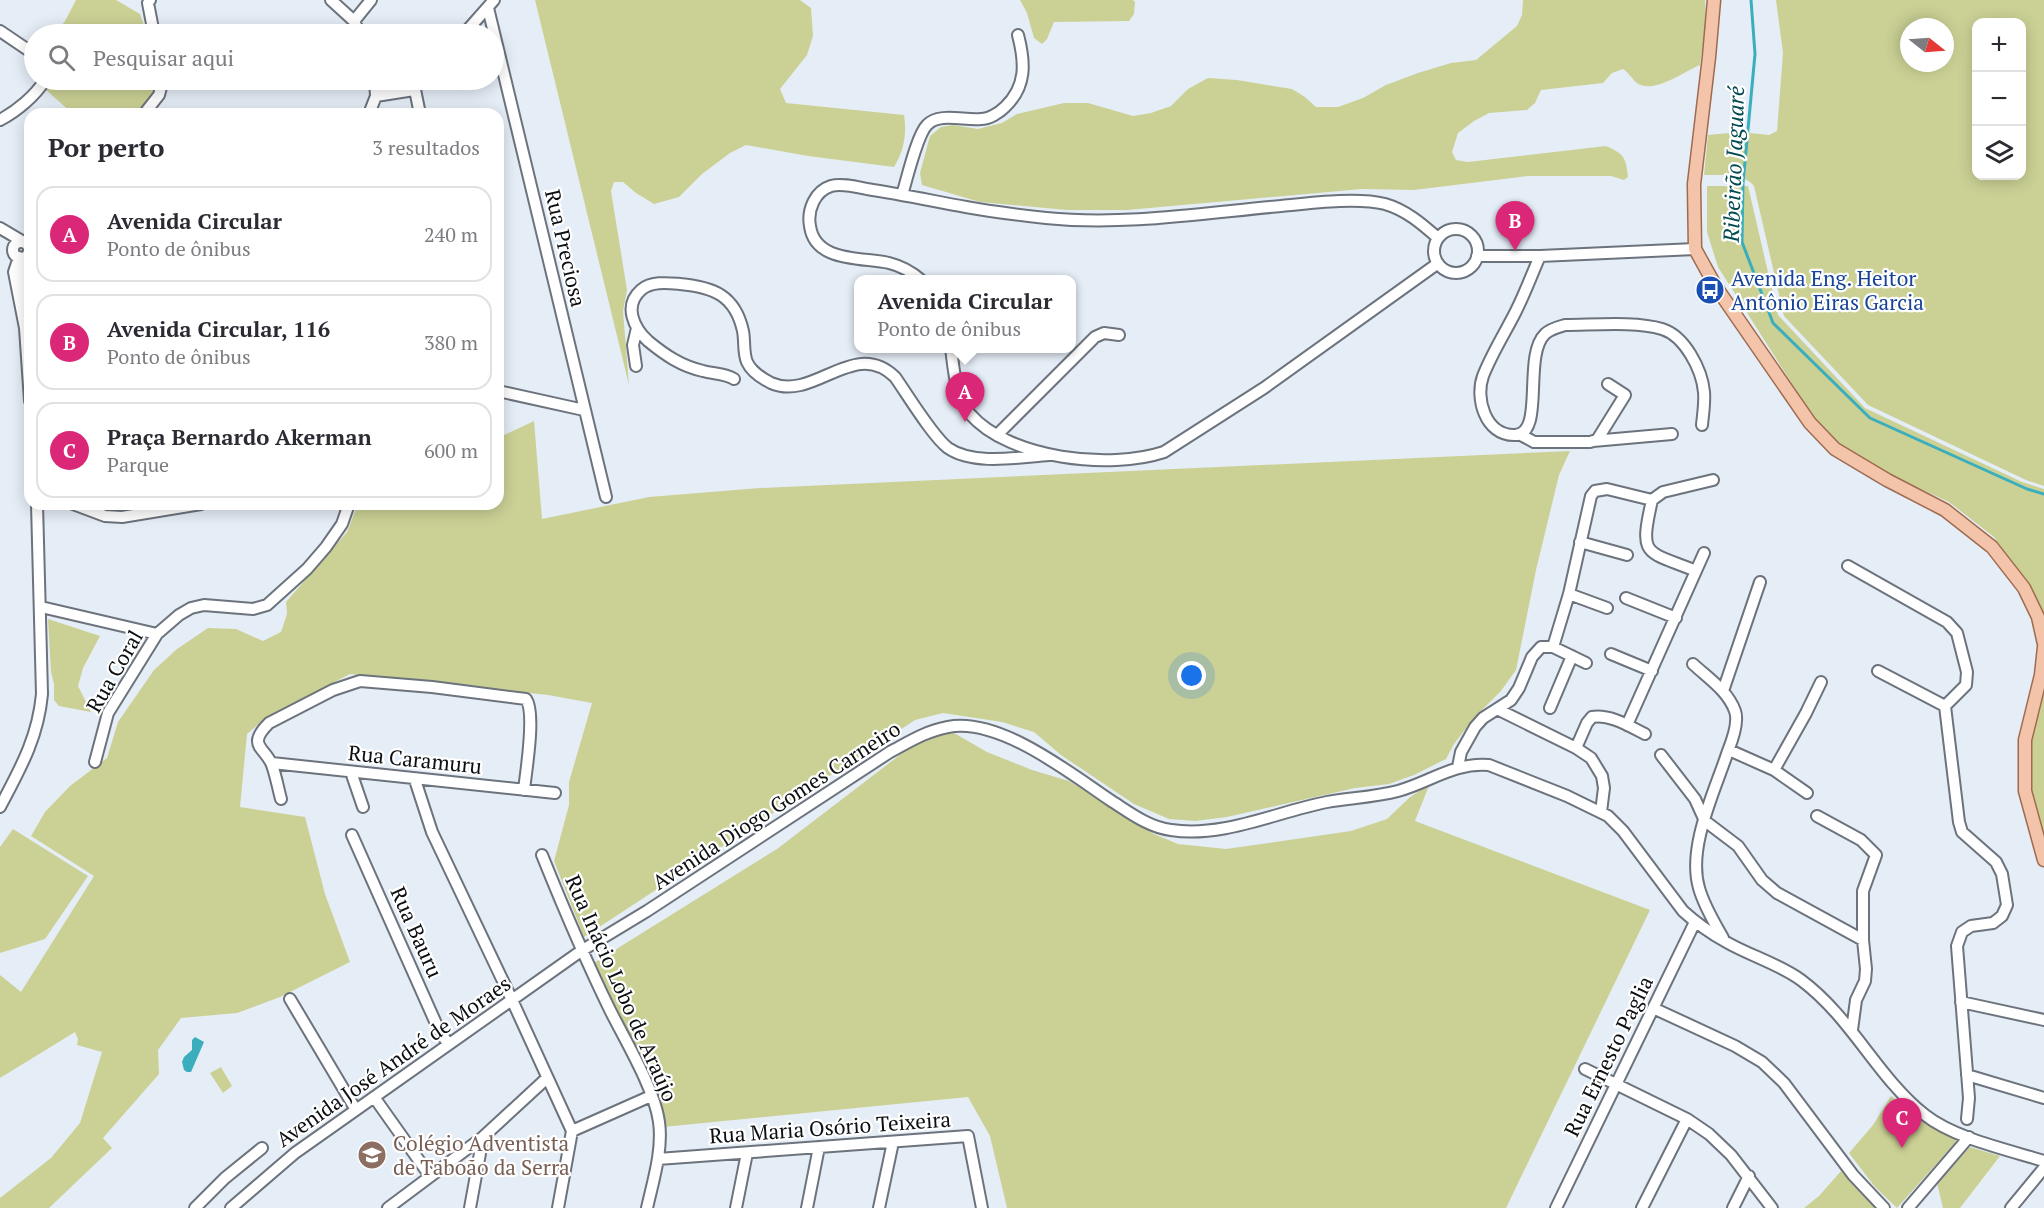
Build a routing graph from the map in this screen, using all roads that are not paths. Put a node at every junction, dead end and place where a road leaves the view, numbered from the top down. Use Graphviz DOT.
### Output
graph roads {
  1 [pos="331,0"];
  2 [pos="371,0"];
  3 [pos="1714,0"];
  4 [pos="146,1"];
  5 [pos="491,4"];
  6 [pos="354,21"];
  7 [pos="152,24"];
  8 [pos="355,24"];
  9 [pos="473,24"];
  10 [pos="496,24"];
  11 [pos="0,32"];
  12 [pos="1018,35"];
  13 [pos="24,48"];
  14 [pos="504,61"];
  15 [pos="37,90"];
  16 [pos="160,90"];
  17 [pos="376,90"];
  18 [pos="397,90"];
  19 [pos="415,90"];
  20 [pos="376,96"];
  21 [pos="149,108"];
  22 [pos="371,108"];
  23 [pos="419,108"];
  24 [pos="0,120"];
  25 [pos="903,195"];
  26 [pos="0,228"];
  27 [pos="1438,238"];
  28 [pos="24,240"];
  29 [pos="24,242"];
  30 [pos="1695,249"];
  31 [pos="18,255"];
  32 [pos="1477,256"];
  33 [pos="1540,256"];
  34 [pos="1437,264"];
  35 [pos="914,275"];
  36 [pos="24,321"];
  37 [pos="637,328"];
  38 [pos="1119,335"];
  39 [pos="952,353"];
  40 [pos="636,366"];
  41 [pos="734,379"];
  42 [pos="1608,384"];
  43 [pos="504,392"];
  44 [pos="584,410"];
  45 [pos="1702,425"];
  46 [pos="1672,434"];
  47 [pos="997,435"];
  48 [pos="1521,435"];
  49 [pos="1593,441"];
  50 [pos="1049,455"];
  51 [pos="1713,480"];
  52 [pos="606,497"];
  53 [pos="1652,500"];
  54 [pos="37,510"];
  55 [pos="89,510"];
  56 [pos="165,510"];
  57 [pos="347,510"];
  58 [pos="1580,542"];
  59 [pos="1704,554"];
  60 [pos="1627,555"];
  61 [pos="1848,566"];
  62 [pos="1696,571"];
  63 [pos="1760,582"];
  64 [pos="1569,594"];
  65 [pos="1626,598"];
  66 [pos="41,607"];
  67 [pos="1607,608"];
  68 [pos="1676,618"];
  69 [pos="157,634"];
  70 [pos="2044,646"];
  71 [pos="1554,647"];
  72 [pos="1611,654"];
  73 [pos="1572,656"];
  74 [pos="1586,663"];
  75 [pos="1693,664"];
  76 [pos="1878,670"];
  77 [pos="1652,671"];
  78 [pos="1821,682"];
  79 [pos="1723,691"];
  80 [pos="1945,706"];
  81 [pos="1550,708"];
  82 [pos="1497,709"];
  83 [pos="1627,725"];
  84 [pos="1645,734"];
  85 [pos="1576,748"];
  86 [pos="1729,750"];
  87 [pos="1661,755"];
  88 [pos="95,762"];
  89 [pos="272,763"];
  90 [pos="1458,767"];
  91 [pos="1774,770"];
  92 [pos="351,772"];
  93 [pos="415,780"];
  94 [pos="524,790"];
  95 [pos="555,794"];
  96 [pos="1807,794"];
  97 [pos="281,799"];
  98 [pos="0,807"];
  99 [pos="363,807"];
  100 [pos="1601,812"];
  101 [pos="1817,816"];
  102 [pos="1705,821"];
  103 [pos="352,835"];
  104 [pos="542,855"];
  105 [pos="2044,860"];
  106 [pos="1695,922"];
  107 [pos="1863,940"];
  108 [pos="1726,942"];
  109 [pos="581,951"];
  110 [pos="290,999"];
  111 [pos="512,1000"];
  112 [pos="1961,1002"];
  113 [pos="1653,1008"];
  114 [pos="2044,1020"];
  115 [pos="1852,1030"];
  116 [pos="448,1044"];
  117 [pos="1585,1069"];
  118 [pos="1967,1075"];
  119 [pos="547,1078"];
  120 [pos="1617,1084"];
  121 [pos="651,1096"];
  122 [pos="374,1097"];
  123 [pos="2044,1098"];
  124 [pos="356,1110"];
  125 [pos="1687,1119"];
  126 [pos="1967,1119"];
  127 [pos="572,1131"];
  128 [pos="483,1137"];
  129 [pos="1969,1137"];
  130 [pos="893,1143"];
  131 [pos="262,1148"];
  132 [pos="819,1148"];
  133 [pos="747,1153"];
  134 [pos="657,1159"];
  135 [pos="2044,1161"];
  136 [pos="2044,1168"];
  137 [pos="430,1176"];
  138 [pos="1749,1176"];
  139 [pos="195,1208"];
  140 [pos="231,1208"];
  141 [pos="388,1208"];
  142 [pos="470,1208"];
  143 [pos="558,1208"];
  144 [pos="647,1208"];
  145 [pos="736,1208"];
  146 [pos="807,1208"];
  147 [pos="879,1208"];
  148 [pos="982,1208"];
  149 [pos="1556,1208"];
  150 [pos="1642,1208"];
  151 [pos="1733,1208"];
  152 [pos="1772,1208"];
  153 [pos="1884,1208"];
  154 [pos="1908,1208"];
  155 [pos="2011,1208"];
  1 -- 6 [label="street"];
  2 -- 6 [label="street"];
  3 -- 30 [label="main road"];
  4 -- 7 [label="street"];
  5 -- 9 [label="street"];
  5 -- 10 [label="street, Rua Preciosa"];
  6 -- 8 [label="street"];
  11 -- 13 [label="street"];
  12 -- 25 [label="street"];
  14 -- 44 [label="street, Rua Preciosa"];
  15 -- 24 [label="street"];
  16 -- 21 [label="street"];
  17 -- 20 [label="street"];
  18 -- 20 [label="street"];
  19 -- 23 [label="street"];
  20 -- 22 [label="street"];
  25 -- 27 [label="street"];
  25 -- 35 [label="street"];
  26 -- 28 [label="street"];
  26 -- 31 [label="street"];
  27 -- 32 [label="street"];
  27 -- 34 [label="street"];
  29 -- 31 [label="street"];
  30 -- 33 [label="street"];
  30 -- 70 [label="main road"];
  31 -- 36 [label="street"];
  32 -- 33 [label="street"];
  32 -- 34 [label="street"];
  33 -- 48 [label="street"];
  34 -- 50 [label="street"];
  37 -- 40 [label="street"];
  37 -- 41 [label="street"];
  37 -- 50 [label="street"];
  38 -- 47 [label="street"];
  39 -- 47 [label="street"];
  42 -- 49 [label="street"];
  43 -- 44 [label="street"];
  44 -- 52 [label="street, Rua Preciosa"];
  45 -- 48 [label="street"];
  46 -- 49 [label="street"];
  47 -- 50 [label="street"];
  48 -- 49 [label="street"];
  51 -- 53 [label="street"];
  53 -- 58 [label="street"];
  53 -- 62 [label="street"];
  54 -- 66 [label="street"];
  55 -- 56 [label="street"];
  57 -- 69 [label="street, Rua Coral"];
  58 -- 60 [label="street"];
  58 -- 64 [label="street"];
  59 -- 62 [label="street"];
  61 -- 80 [label="street"];
  62 -- 68 [label="street"];
  63 -- 79 [label="street"];
  64 -- 67 [label="street"];
  64 -- 71 [label="street"];
  65 -- 68 [label="street"];
  66 -- 69 [label="street"];
  66 -- 98 [label="street"];
  68 -- 77 [label="street"];
  69 -- 88 [label="street, Rua Coral"];
  70 -- 105 [label="main road"];
  71 -- 73 [label="street"];
  71 -- 82 [label="street"];
  72 -- 77 [label="street"];
  73 -- 74 [label="street"];
  73 -- 81 [label="street"];
  75 -- 79 [label="street"];
  76 -- 80 [label="street"];
  77 -- 83 [label="street"];
  78 -- 91 [label="street"];
  79 -- 86 [label="street"];
  80 -- 112 [label="street"];
  82 -- 85 [label="street"];
  82 -- 90 [label="street"];
  83 -- 84 [label="street"];
  83 -- 85 [label="street"];
  85 -- 100 [label="street"];
  86 -- 91 [label="street"];
  86 -- 102 [label="street"];
  87 -- 102 [label="street"];
  89 -- 92 [label="street, Rua Caramuru"];
  89 -- 94 [label="street"];
  89 -- 97 [label="street"];
  90 -- 100 [label="street, Avenida Diogo Gomes Carneiro"];
  90 -- 109 [label="street, Avenida Diogo Gomes Carneiro"];
  91 -- 96 [label="street"];
  92 -- 93 [label="street, Rua Caramuru"];
  92 -- 99 [label="street"];
  93 -- 94 [label="street, Rua Caramuru"];
  93 -- 111 [label="street"];
  94 -- 95 [label="street, Rua Caramuru"];
  100 -- 106 [label="street, Avenida Diogo Gomes Carneiro"];
  101 -- 107 [label="street"];
  102 -- 107 [label="street"];
  102 -- 108 [label="street"];
  103 -- 116 [label="street, Rua Bauru"];
  104 -- 109 [label="street, Rua Inácio Lobo de Araújo"];
  106 -- 108 [label="street, Avenida Diogo Gomes Carneiro"];
  106 -- 113 [label="street, Rua Ernesto Paglia"];
  107 -- 115 [label="street"];
  108 -- 115 [label="street, Avenida Diogo Gomes Carneiro"];
  109 -- 111 [label="street, Avenida José André de Moraes"];
  109 -- 121 [label="street, Rua Inácio Lobo de Araújo"];
  110 -- 124 [label="street"];
  111 -- 116 [label="street, Avenida José André de Moraes"];
  111 -- 119 [label="street"];
  112 -- 114 [label="street"];
  112 -- 118 [label="street"];
  113 -- 120 [label="street, Rua Ernesto Paglia"];
  113 -- 153 [label="street"];
  115 -- 129 [label="street, Avenida Diogo Gomes Carneiro"];
  116 -- 122 [label="street, Avenida José André de Moraes"];
  117 -- 120 [label="street"];
  118 -- 123 [label="street"];
  118 -- 126 [label="street"];
  119 -- 127 [label="street"];
  119 -- 128 [label="street"];
  120 -- 125 [label="street"];
  120 -- 149 [label="street, Rua Ernesto Paglia"];
  121 -- 127 [label="street"];
  121 -- 134 [label="street, Rua Inácio Lobo de Araújo"];
  122 -- 124 [label="street, Avenida José André de Moraes"];
  122 -- 137 [label="street"];
  124 -- 140 [label="street, Avenida José André de Moraes"];
  125 -- 138 [label="street"];
  125 -- 150 [label="street"];
  127 -- 143 [label="street"];
  128 -- 137 [label="street"];
  128 -- 142 [label="street"];
  129 -- 135 [label="street, Avenida Diogo Gomes Carneiro"];
  129 -- 154 [label="street"];
  130 -- 132 [label="street, Rua Maria Osório Teixeira"];
  130 -- 147 [label="street"];
  130 -- 148 [label="street, Rua Maria Osório Teixeira"];
  131 -- 139 [label="street"];
  132 -- 133 [label="street, Rua Maria Osório Teixeira"];
  132 -- 146 [label="street"];
  133 -- 134 [label="street, Rua Maria Osório Teixeira"];
  133 -- 145 [label="street"];
  134 -- 144 [label="street, Rua Inácio Lobo de Araújo"];
  136 -- 155 [label="street"];
  137 -- 141 [label="street"];
  138 -- 151 [label="street"];
  138 -- 152 [label="street"];
}
